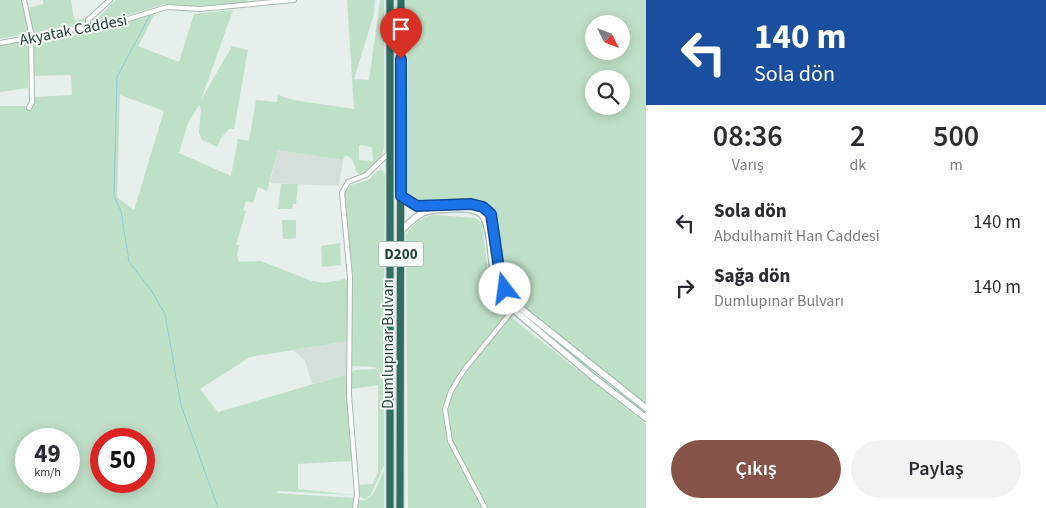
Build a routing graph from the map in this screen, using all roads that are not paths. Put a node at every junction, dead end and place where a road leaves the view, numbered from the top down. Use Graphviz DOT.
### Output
graph roads {
  1 [pos="24,0"];
  2 [pos="110,0"];
  3 [pos="294,0"];
  4 [pos="390,0"];
  5 [pos="401,0"];
  6 [pos="88,26"];
  7 [pos="31,37"];
  8 [pos="0,43"];
  9 [pos="29,108"];
  10 [pos="390,152"];
  11 [pos="401,196"];
  12 [pos="401,231"];
  13 [pos="513,310"];
  14 [pos="646,408"];
  15 [pos="646,418"];
  16 [pos="355,508"];
  17 [pos="390,508"];
  18 [pos="400,508"];
  19 [pos="485,508"];
  1 -- 7 [label="street"];
  2 -- 6 [label="street"];
  3 -- 6 [label="street, Akyatak Caddesi"];
  4 -- 10 [label="highway, Dumlupınar Bulvarı / D200"];
  5 -- 11 [label="highway, Dumlupınar Bulvarı / D200"];
  6 -- 7 [label="street, Akyatak Caddesi"];
  7 -- 8 [label="street, Akyatak Caddesi"];
  7 -- 9 [label="street"];
  10 -- 16 [label="street"];
  10 -- 17 [label="highway, Dumlupınar Bulvarı / D200"];
  11 -- 12 [label="highway, Dumlupınar Bulvarı / D200"];
  11 -- 14 [label="main road"];
  12 -- 13 [label="main road"];
  12 -- 18 [label="highway, Dumlupınar Bulvarı / D200"];
  13 -- 15 [label="main road"];
  13 -- 19 [label="street"];
}
